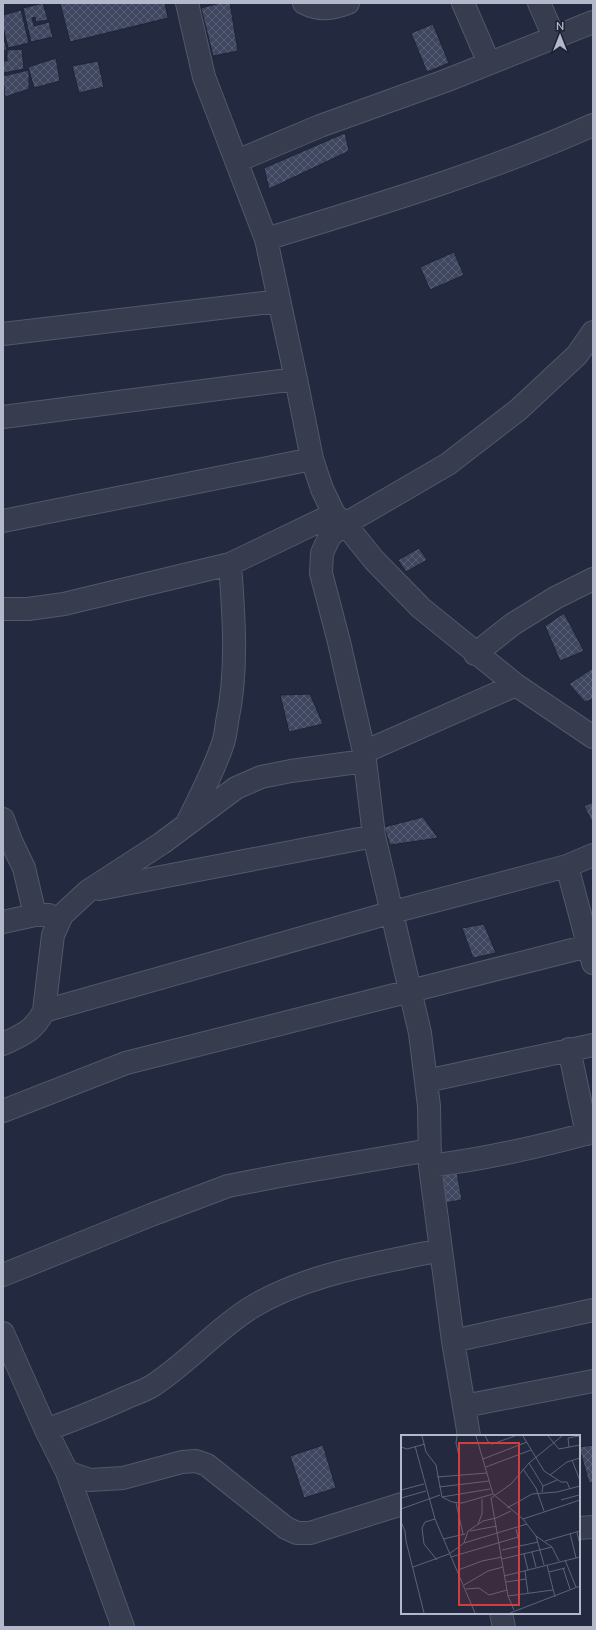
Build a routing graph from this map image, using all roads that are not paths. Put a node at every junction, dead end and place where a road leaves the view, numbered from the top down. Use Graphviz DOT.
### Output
graph roads {
  1 [pos="187,3"];
  2 [pos="304,3"];
  3 [pos="348,3"];
  4 [pos="463,3"];
  5 [pos="539,3"];
  6 [pos="593,22"];
  7 [pos="554,37"];
  8 [pos="489,63"];
  9 [pos="593,126"];
  10 [pos="237,161"];
  11 [pos="266,239"];
  12 [pos="279,301"];
  13 [pos="593,332"];
  14 [pos="3,334"];
  15 [pos="296,379"];
  16 [pos="3,417"];
  17 [pos="312,459"];
  18 [pos="339,519"];
  19 [pos="3,521"];
  20 [pos="230,564"];
  21 [pos="593,579"];
  22 [pos="3,609"];
  23 [pos="476,654"];
  24 [pos="516,686"];
  25 [pos="593,737"];
  26 [pos="364,756"];
  27 [pos="3,819"];
  28 [pos="187,824"];
  29 [pos="374,836"];
  30 [pos="593,855"];
  31 [pos="567,866"];
  32 [pos="88,891"];
  33 [pos="393,912"];
  34 [pos="35,915"];
  35 [pos="62,915"];
  36 [pos="3,922"];
  37 [pos="591,955"];
  38 [pos="411,991"];
  39 [pos="44,1012"];
  40 [pos="3,1044"];
  41 [pos="593,1045"];
  42 [pos="569,1049"];
  43 [pos="426,1081"];
  44 [pos="3,1111"];
  45 [pos="590,1133"];
  46 [pos="430,1158"];
  47 [pos="440,1250"];
  48 [pos="3,1275"];
  49 [pos="593,1310"];
  50 [pos="3,1333"];
  51 [pos="453,1341"];
  52 [pos="593,1381"];
  53 [pos="464,1406"];
  54 [pos="46,1430"];
  55 [pos="469,1435"];
  56 [pos="67,1472"];
  57 [pos="401,1504"];
  58 [pos="593,1527"];
  59 [pos="580,1528"];
  60 [pos="501,1614"];
  61 [pos="123,1627"];
  62 [pos="504,1627"];
  1 -- 10 [label="street"];
  2 -- 3 [label="street"];
  4 -- 8 [label="street"];
  5 -- 7 [label="street"];
  6 -- 7 [label="street"];
  7 -- 8 [label="street"];
  8 -- 10 [label="street"];
  9 -- 11 [label="street"];
  10 -- 11 [label="street"];
  11 -- 12 [label="street"];
  12 -- 14 [label="street"];
  12 -- 15 [label="street"];
  13 -- 18 [label="street"];
  15 -- 16 [label="street"];
  15 -- 17 [label="street"];
  17 -- 18 [label="street"];
  17 -- 19 [label="street"];
  18 -- 20 [label="street"];
  18 -- 23 [label="street"];
  18 -- 26 [label="street"];
  20 -- 22 [label="street"];
  20 -- 28 [label="street"];
  21 -- 23 [label="street"];
  23 -- 24 [label="street"];
  24 -- 25 [label="street"];
  24 -- 26 [label="street"];
  26 -- 28 [label="street"];
  26 -- 29 [label="street"];
  27 -- 34 [label="street"];
  28 -- 32 [label="street"];
  29 -- 32 [label="street"];
  29 -- 33 [label="street"];
  30 -- 31 [label="street"];
  31 -- 33 [label="street"];
  31 -- 37 [label="street"];
  32 -- 35 [label="street"];
  33 -- 38 [label="street"];
  33 -- 39 [label="street"];
  34 -- 35 [label="street"];
  34 -- 36 [label="street"];
  35 -- 39 [label="street"];
  37 -- 38 [label="street"];
  38 -- 43 [label="street"];
  38 -- 44 [label="street"];
  39 -- 40 [label="street"];
  41 -- 42 [label="street"];
  42 -- 43 [label="street"];
  42 -- 45 [label="street"];
  43 -- 46 [label="street"];
  45 -- 46 [label="street"];
  46 -- 47 [label="street"];
  46 -- 48 [label="street"];
  47 -- 51 [label="street"];
  47 -- 54 [label="street"];
  49 -- 51 [label="street"];
  50 -- 54 [label="street"];
  51 -- 53 [label="street"];
  52 -- 53 [label="street"];
  53 -- 55 [label="street"];
  54 -- 56 [label="street"];
  56 -- 57 [label="street"];
  56 -- 61 [label="street"];
  58 -- 59 [label="street"];
  60 -- 62 [label="street"];
}
